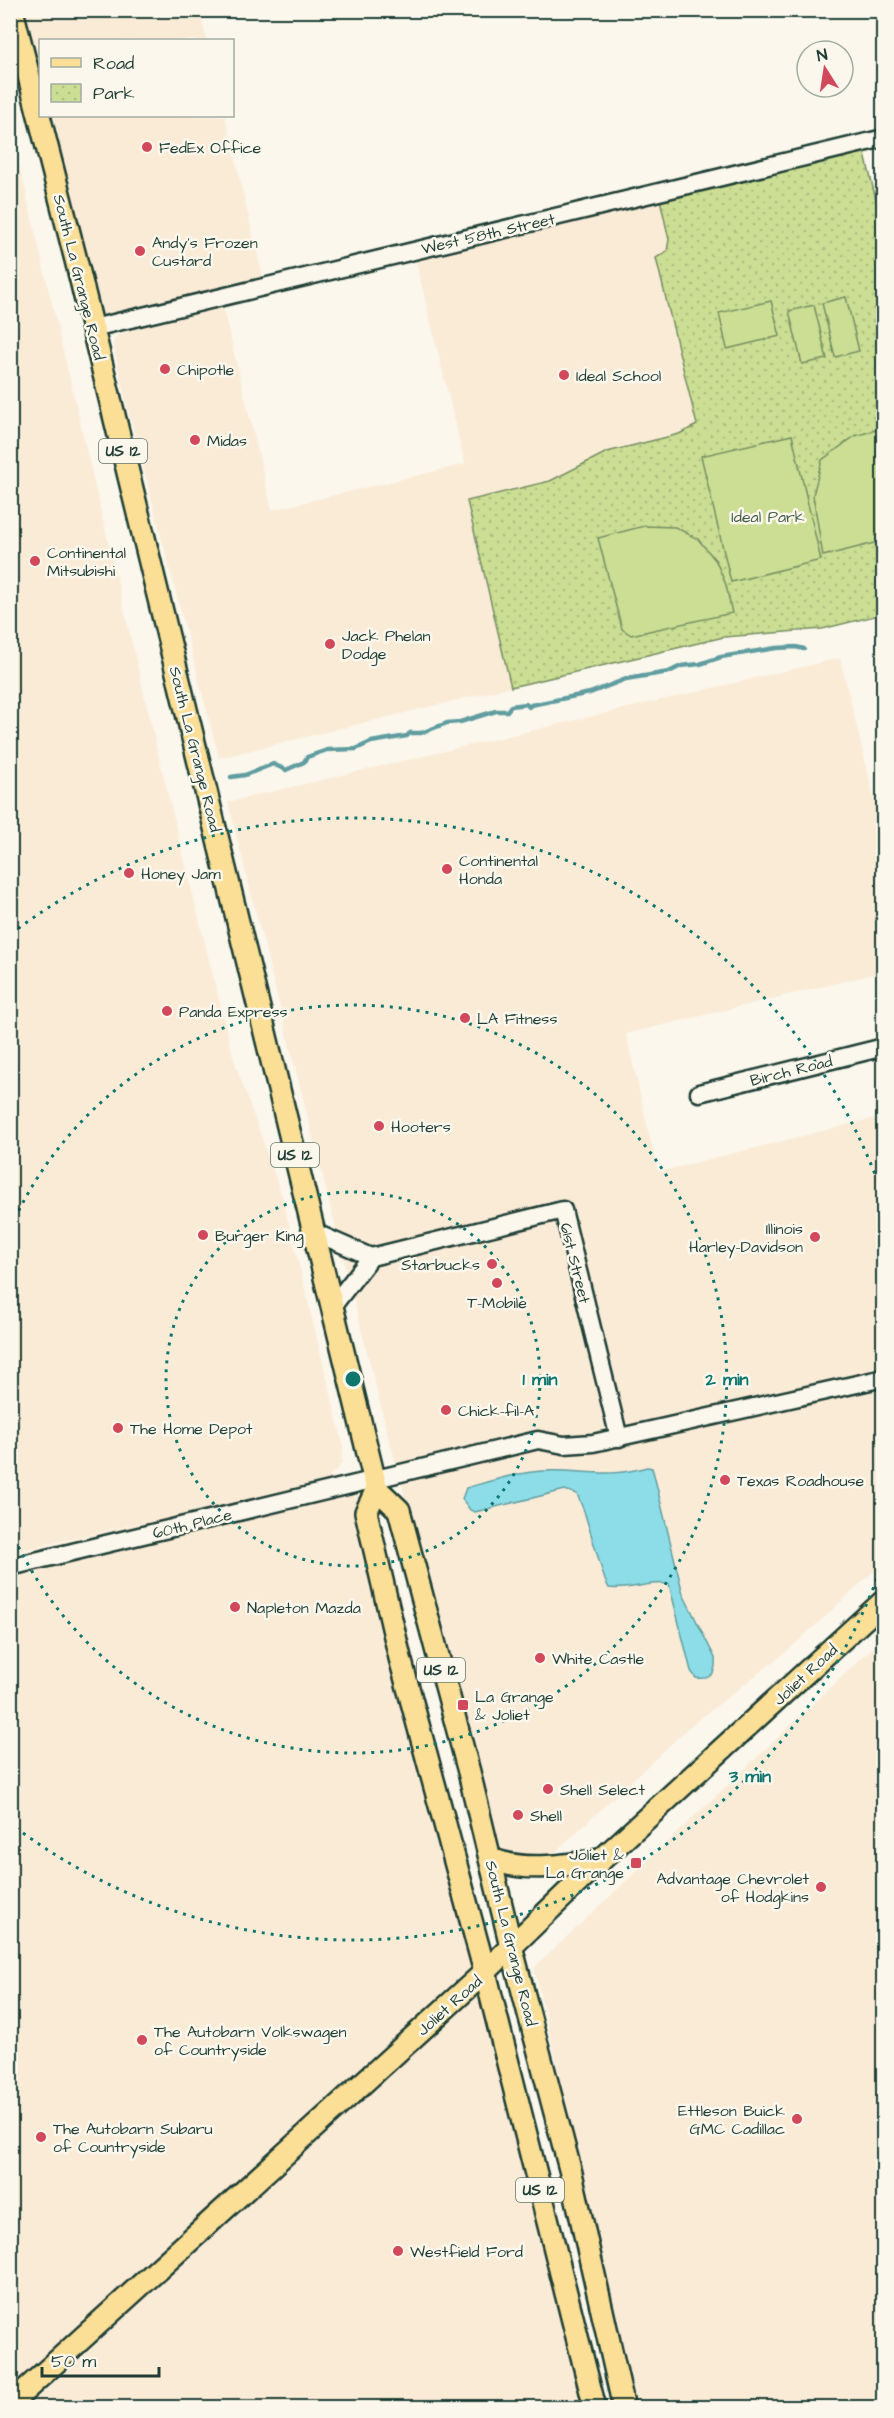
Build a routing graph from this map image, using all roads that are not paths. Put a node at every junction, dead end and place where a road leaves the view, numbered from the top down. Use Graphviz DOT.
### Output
graph roads {
  1 [pos="12,10"];
  2 [pos="39,116"];
  3 [pos="39,117"];
  4 [pos="884,138"];
  5 [pos="93,328"];
  6 [pos="884,1047"];
  7 [pos="699,1093"];
  8 [pos="314,1232"];
  9 [pos="371,1257"];
  10 [pos="332,1307"];
  11 [pos="884,1378"];
  12 [pos="619,1438"];
  13 [pos="376,1483"];
  14 [pos="10,1567"];
  15 [pos="884,1601"];
  16 [pos="491,1858"];
  17 [pos="601,1860"];
  18 [pos="511,1946"];
  19 [pos="484,1972"];
  20 [pos="10,2404"];
  21 [pos="595,2408"];
  22 [pos="624,2408"];
  1 -- 2 [label="main road, South La Grange Road / US 12"];
  3 -- 5 [label="main road, South La Grange Road / US 12"];
  4 -- 5 [label="street, West 58th Street"];
  5 -- 8 [label="main road, South La Grange Road / US 12"];
  6 -- 7 [label="street, Birch Road"];
  8 -- 9 [label="street"];
  8 -- 10 [label="main road, South La Grange Road / US 12"];
  9 -- 10 [label="street"];
  9 -- 12 [label="street, 61st Street"];
  10 -- 13 [label="main road, South La Grange Road / US 12"];
  11 -- 12 [label="street"];
  12 -- 13 [label="street"];
  13 -- 14 [label="street, 60th Place"];
  13 -- 16 [label="main road, South La Grange Road / US 12"];
  13 -- 19 [label="main road, South La Grange Road / US 12"];
  15 -- 17 [label="main road, Joliet Road"];
  16 -- 17 [label="main road"];
  16 -- 18 [label="main road, South La Grange Road / US 12"];
  17 -- 18 [label="main road, Joliet Road"];
  18 -- 19 [label="main road, Joliet Road"];
  18 -- 22 [label="main road, South La Grange Road / US 12"];
  19 -- 20 [label="main road, Joliet Road"];
  19 -- 21 [label="main road, South La Grange Road / US 12"];
}
